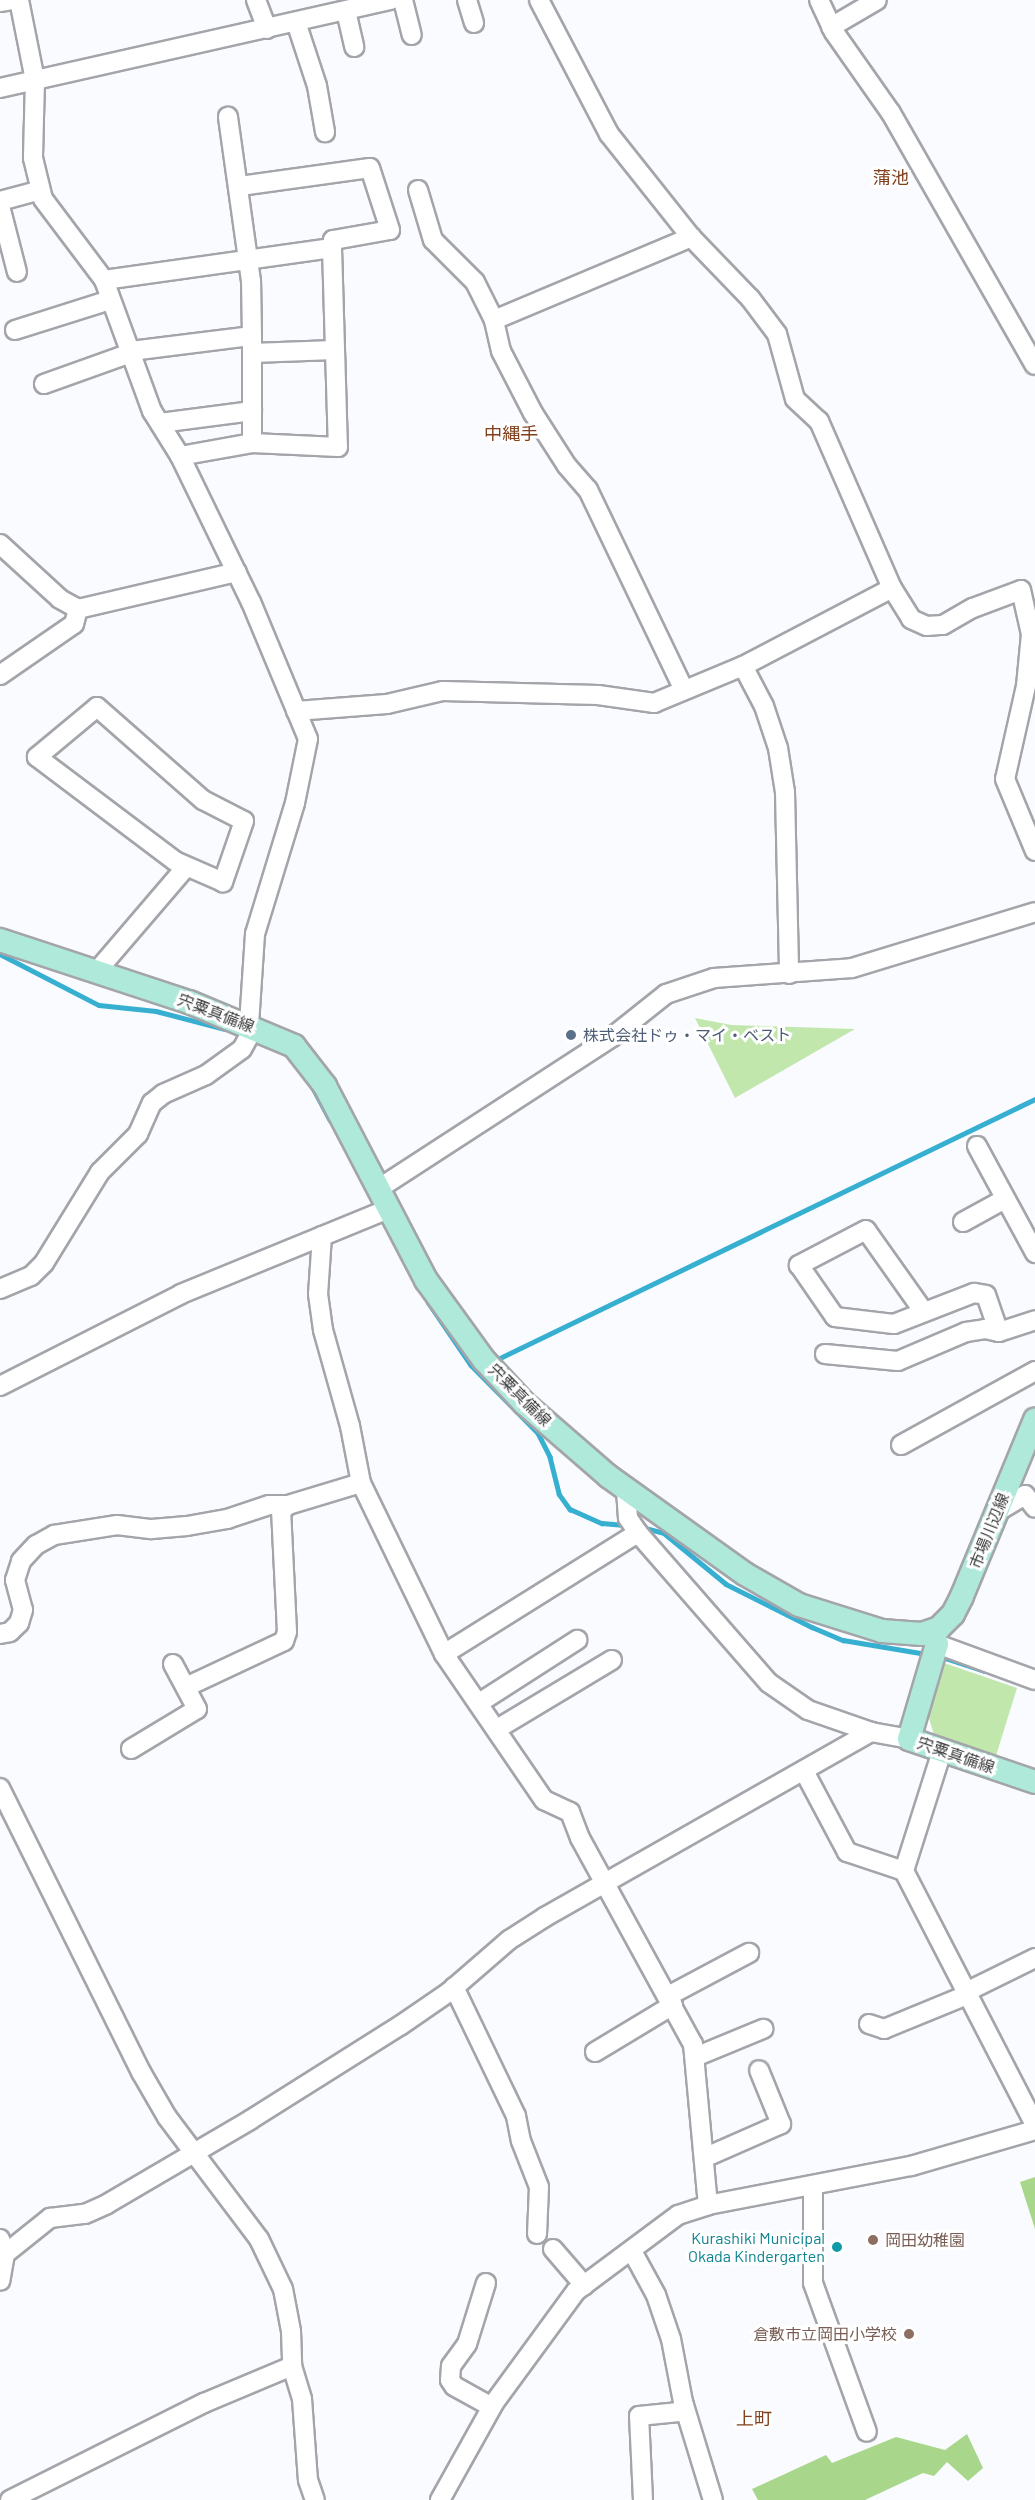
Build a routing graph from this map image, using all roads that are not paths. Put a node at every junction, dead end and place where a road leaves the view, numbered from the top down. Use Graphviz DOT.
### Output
graph roads {
  1 [pos="12,0"];
  2 [pos="19,0"];
  3 [pos="256,0"];
  4 [pos="391,0"];
  5 [pos="402,0"];
  6 [pos="467,0"];
  7 [pos="539,0"];
  8 [pos="819,0"];
  9 [pos="877,0"];
  10 [pos="0,2"];
  11 [pos="351,6"];
  12 [pos="296,22"];
  13 [pos="474,22"];
  14 [pos="831,27"];
  15 [pos="267,29"];
  16 [pos="412,35"];
  17 [pos="354,47"];
  18 [pos="35,80"];
  19 [pos="0,88"];
  20 [pos="228,117"];
  21 [pos="325,132"];
  22 [pos="240,186"];
  23 [pos="41,190"];
  24 [pos="418,190"];
  25 [pos="0,201"];
  26 [pos="0,206"];
  27 [pos="691,237"];
  28 [pos="332,248"];
  29 [pos="248,260"];
  30 [pos="17,272"];
  31 [pos="104,280"];
  32 [pos="110,300"];
  33 [pos="494,320"];
  34 [pos="15,330"];
  35 [pos="252,345"];
  36 [pos="335,350"];
  37 [pos="131,355"];
  38 [pos="1035,364"];
  39 [pos="44,384"];
  40 [pos="252,411"];
  41 [pos="160,423"];
  42 [pos="252,443"];
  43 [pos="180,456"];
  44 [pos="0,544"];
  45 [pos="237,572"];
  46 [pos="892,588"];
  47 [pos="78,609"];
  48 [pos="743,666"];
  49 [pos="0,675"];
  50 [pos="1031,685"];
  51 [pos="684,690"];
  52 [pos="296,711"];
  53 [pos="1035,851"];
  54 [pos="186,867"];
  55 [pos="1035,912"];
  56 [pos="0,940"];
  57 [pos="98,971"];
  58 [pos="789,974"];
  59 [pos="251,1031"];
  60 [pos="977,1146"];
  61 [pos="1005,1199"];
  62 [pos="381,1206"];
  63 [pos="963,1221"];
  64 [pos="322,1236"];
  65 [pos="1035,1253"];
  66 [pos="0,1289"];
  67 [pos="924,1312"];
  68 [pos="1035,1320"];
  69 [pos="999,1332"];
  70 [pos="825,1354"];
  71 [pos="1035,1371"];
  72 [pos="0,1386"];
  73 [pos="1035,1420"];
  74 [pos="901,1445"];
  75 [pos="361,1483"];
  76 [pos="626,1490"];
  77 [pos="288,1504"];
  78 [pos="1035,1508"];
  79 [pos="995,1514"];
  80 [pos="634,1528"];
  81 [pos="0,1634"];
  82 [pos="934,1638"];
  83 [pos="576,1640"];
  84 [pos="444,1654"];
  85 [pos="612,1660"];
  86 [pos="173,1665"];
  87 [pos="1035,1680"];
  88 [pos="186,1687"];
  89 [pos="479,1702"];
  90 [pos="497,1729"];
  91 [pos="871,1732"];
  92 [pos="909,1739"];
  93 [pos="131,1749"];
  94 [pos="942,1751"];
  95 [pos="804,1771"];
  96 [pos="1035,1782"];
  97 [pos="0,1788"];
  98 [pos="904,1872"];
  99 [pos="604,1882"];
  100 [pos="749,1953"];
  101 [pos="1035,1958"];
  102 [pos="454,1987"];
  103 [pos="967,1994"];
  104 [pos="671,2001"];
  105 [pos="869,2025"];
  106 [pos="763,2029"];
  107 [pos="595,2052"];
  108 [pos="695,2057"];
  109 [pos="759,2070"];
  110 [pos="1035,2128"];
  111 [pos="194,2151"];
  112 [pos="706,2157"];
  113 [pos="813,2186"];
  114 [pos="708,2205"];
  115 [pos="537,2234"];
  116 [pos="3,2247"];
  117 [pos="552,2249"];
  118 [pos="632,2251"];
  119 [pos="0,2281"];
  120 [pos="486,2283"];
  121 [pos="584,2285"];
  122 [pos="292,2366"];
  123 [pos="684,2406"];
  124 [pos="492,2407"];
  125 [pos="867,2432"];
  126 [pos="10,2500"];
  127 [pos="315,2500"];
  128 [pos="440,2500"];
  129 [pos="644,2500"];
  130 [pos="713,2500"];
  1 -- 10 [label="street"];
  2 -- 18 [label="street"];
  3 -- 15 [label="street"];
  4 -- 11 [label="street"];
  5 -- 16 [label="street"];
  6 -- 13 [label="street"];
  7 -- 27 [label="street"];
  8 -- 14 [label="street"];
  9 -- 14 [label="street"];
  11 -- 12 [label="street"];
  11 -- 17 [label="street"];
  12 -- 15 [label="street"];
  12 -- 21 [label="street"];
  14 -- 38 [label="street"];
  15 -- 18 [label="street"];
  18 -- 19 [label="street"];
  18 -- 23 [label="street"];
  20 -- 22 [label="street"];
  22 -- 28 [label="street"];
  22 -- 29 [label="street"];
  23 -- 25 [label="street"];
  23 -- 31 [label="street"];
  24 -- 33 [label="street"];
  26 -- 30 [label="street"];
  27 -- 33 [label="street"];
  27 -- 46 [label="street"];
  28 -- 29 [label="street"];
  28 -- 36 [label="street"];
  29 -- 31 [label="street"];
  29 -- 35 [label="street"];
  31 -- 32 [label="street"];
  32 -- 34 [label="street"];
  32 -- 37 [label="street"];
  33 -- 51 [label="street"];
  35 -- 36 [label="street"];
  35 -- 37 [label="street"];
  35 -- 40 [label="street"];
  36 -- 42 [label="street"];
  37 -- 39 [label="street"];
  37 -- 41 [label="street"];
  40 -- 41 [label="street"];
  40 -- 42 [label="street"];
  41 -- 43 [label="street"];
  42 -- 43 [label="street"];
  43 -- 45 [label="street"];
  44 -- 47 [label="street"];
  45 -- 47 [label="street"];
  45 -- 52 [label="street"];
  46 -- 48 [label="street"];
  46 -- 50 [label="street"];
  47 -- 49 [label="street"];
  48 -- 51 [label="street"];
  48 -- 58 [label="street"];
  50 -- 53 [label="street"];
  51 -- 52 [label="street"];
  52 -- 59 [label="street"];
  54 -- 54 [label="street"];
  54 -- 57 [label="street"];
  55 -- 58 [label="street"];
  56 -- 57 [label="main road, 宍粟真備線"];
  57 -- 59 [label="main road, 宍粟真備線"];
  58 -- 62 [label="street"];
  59 -- 62 [label="main road, 宍粟真備線"];
  59 -- 66 [label="street"];
  60 -- 61 [label="street"];
  61 -- 63 [label="street"];
  61 -- 65 [label="street"];
  62 -- 64 [label="street"];
  62 -- 76 [label="main road, 宍粟真備線"];
  64 -- 72 [label="street"];
  64 -- 75 [label="street"];
  67 -- 67 [label="street"];
  67 -- 69 [label="street"];
  68 -- 69 [label="street"];
  69 -- 70 [label="street"];
  71 -- 74 [label="street"];
  73 -- 79 [label="main road, 市場川辺線"];
  75 -- 77 [label="street"];
  75 -- 84 [label="street"];
  76 -- 80 [label="street"];
  76 -- 82 [label="main road, 宍粟真備線"];
  77 -- 81 [label="street"];
  77 -- 88 [label="street"];
  78 -- 79 [label="street"];
  79 -- 82 [label="main road, 市場川辺線"];
  80 -- 84 [label="street"];
  80 -- 91 [label="street"];
  82 -- 87 [label="street"];
  82 -- 92 [label="main road, 宍粟真備線"];
  83 -- 89 [label="street"];
  84 -- 89 [label="street"];
  85 -- 90 [label="street"];
  86 -- 88 [label="street"];
  88 -- 93 [label="street"];
  89 -- 90 [label="street"];
  90 -- 99 [label="street"];
  91 -- 92 [label="street"];
  91 -- 95 [label="street"];
  92 -- 94 [label="main road, 宍粟真備線"];
  94 -- 96 [label="main road, 宍粟真備線"];
  94 -- 98 [label="street"];
  95 -- 98 [label="street"];
  95 -- 99 [label="street"];
  97 -- 111 [label="street"];
  98 -- 103 [label="street"];
  99 -- 102 [label="street"];
  99 -- 104 [label="street"];
  100 -- 104 [label="street"];
  101 -- 103 [label="street"];
  102 -- 111 [label="street"];
  102 -- 115 [label="street"];
  103 -- 105 [label="street"];
  103 -- 110 [label="street"];
  104 -- 107 [label="street"];
  104 -- 108 [label="street"];
  106 -- 108 [label="street"];
  108 -- 112 [label="street"];
  109 -- 112 [label="street"];
  110 -- 113 [label="street"];
  111 -- 116 [label="street"];
  111 -- 122 [label="street"];
  112 -- 114 [label="street"];
  113 -- 114 [label="street"];
  113 -- 125 [label="street"];
  114 -- 118 [label="street"];
  116 -- 119 [label="street"];
  117 -- 121 [label="street"];
  118 -- 121 [label="street"];
  118 -- 123 [label="street"];
  120 -- 124 [label="street"];
  121 -- 124 [label="street"];
  122 -- 126 [label="street"];
  122 -- 127 [label="street"];
  123 -- 129 [label="street"];
  123 -- 130 [label="street"];
  124 -- 128 [label="street"];
}
